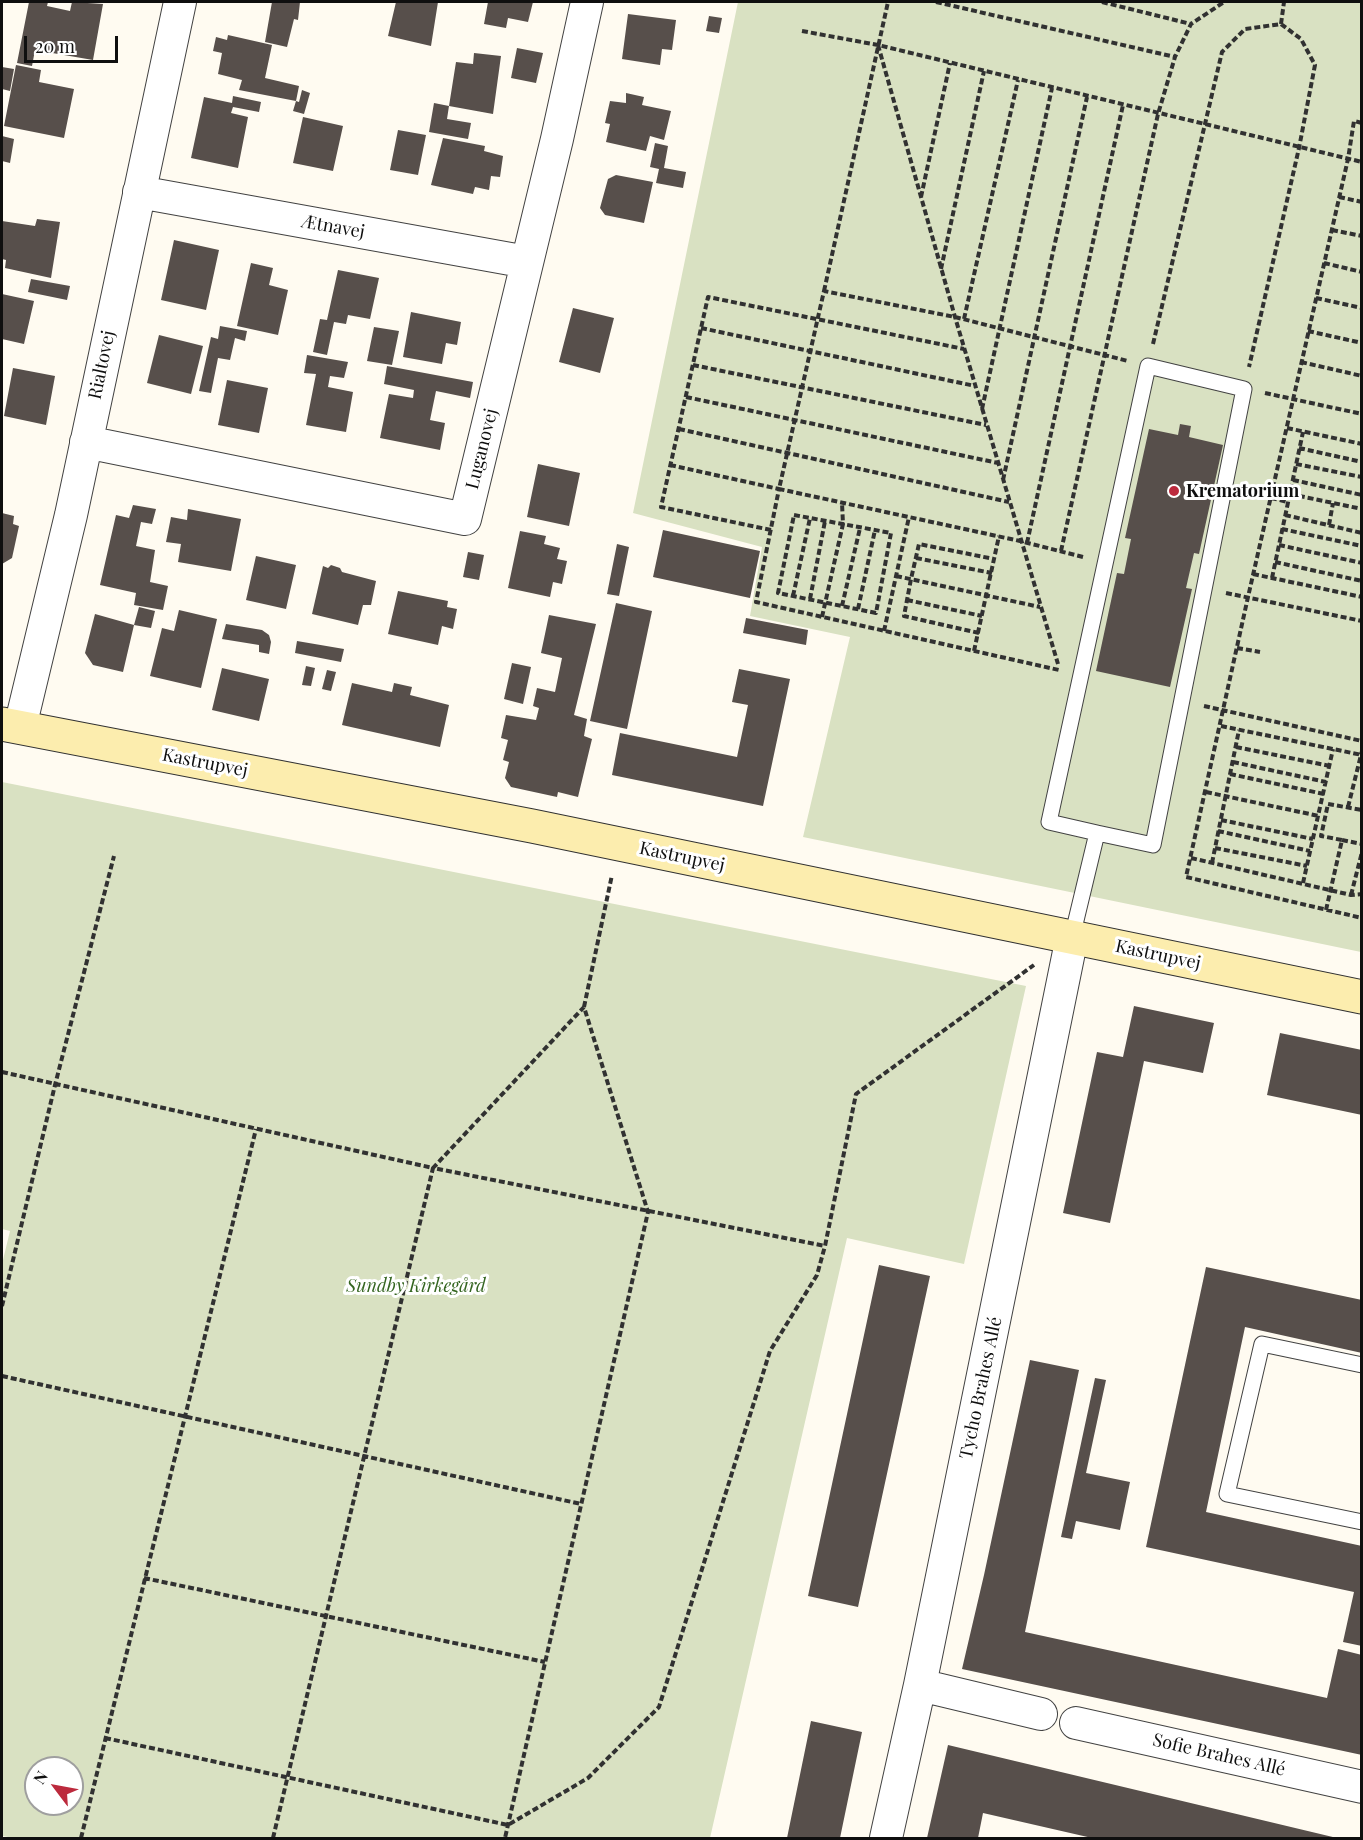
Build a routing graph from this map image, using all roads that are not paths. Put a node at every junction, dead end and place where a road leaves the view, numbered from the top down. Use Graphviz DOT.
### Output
graph roads {
  1 [pos="180,2"];
  2 [pos="587,2"];
  3 [pos="139,192"];
  4 [pos="527,261"];
  5 [pos="86,442"];
  6 [pos="11,726"];
  7 [pos="1097,832"];
  8 [pos="1072,937"];
  9 [pos="1362,997"];
  10 [pos="1362,1365"];
  11 [pos="1362,1522"];
  12 [pos="921,1685"];
  13 [pos="1041,1714"];
  14 [pos="1076,1723"];
  15 [pos="1362,1787"];
  16 [pos="886,1839"];
  1 -- 3 [label="street, Rialtovej"];
  2 -- 4 [label="street, Luganovej"];
  3 -- 4 [label="street, Ætnavej"];
  3 -- 5 [label="street, Rialtovej"];
  4 -- 5 [label="street, Luganovej"];
  5 -- 6 [label="street, Rialtovej"];
  6 -- 8 [label="street, Kastrupvej"];
  7 -- 7 [label="lane"];
  7 -- 8 [label="lane"];
  8 -- 9 [label="street, Kastrupvej"];
  8 -- 12 [label="street, Tycho Brahes Allé"];
  10 -- 11 [label="lane"];
  12 -- 13 [label="street"];
  12 -- 16 [label="street, Tycho Brahes Allé"];
  14 -- 15 [label="street, Sofie Brahes Allé"];
}
